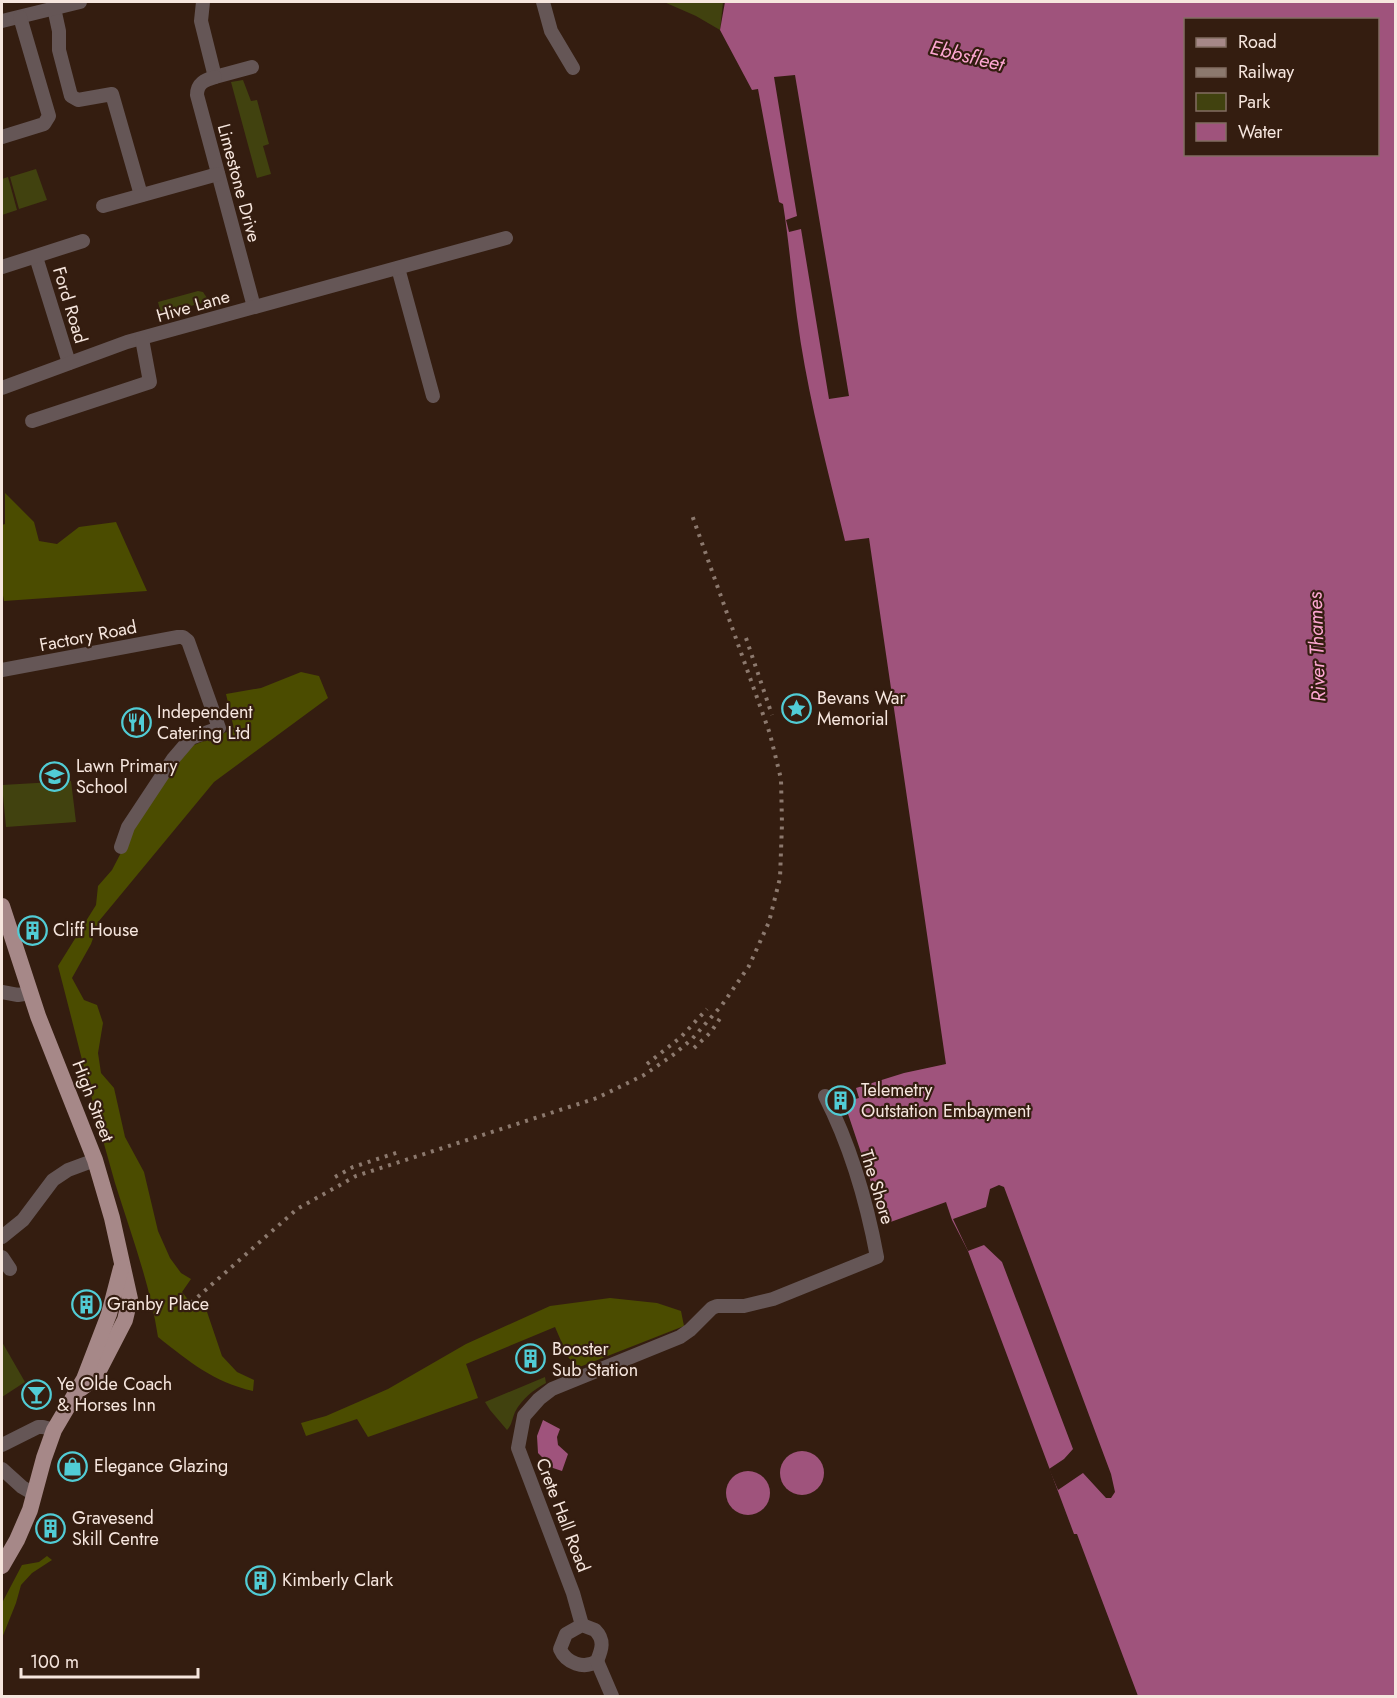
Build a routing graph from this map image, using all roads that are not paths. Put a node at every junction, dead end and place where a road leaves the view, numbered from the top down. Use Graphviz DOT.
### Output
graph roads {
  1 [pos="80,2"];
  2 [pos="203,2"];
  3 [pos="543,2"];
  4 [pos="54,8"];
  5 [pos="20,17"];
  6 [pos="2,21"];
  7 [pos="252,67"];
  8 [pos="573,68"];
  9 [pos="215,77"];
  10 [pos="2,137"];
  11 [pos="218,174"];
  12 [pos="141,195"];
  13 [pos="103,206"];
  14 [pos="506,238"];
  15 [pos="83,241"];
  16 [pos="36,257"];
  17 [pos="2,267"];
  18 [pos="398,268"];
  19 [pos="254,307"];
  20 [pos="142,339"];
  21 [pos="69,363"];
  22 [pos="2,388"];
  23 [pos="433,396"];
  24 [pos="32,421"];
  25 [pos="2,670"];
  26 [pos="121,847"];
  27 [pos="2,906"];
  28 [pos="2,992"];
  29 [pos="30,993"];
  30 [pos="825,1096"];
  31 [pos="95,1160"];
  32 [pos="5,1230"];
  33 [pos="2,1257"];
  34 [pos="877,1257"];
  35 [pos="122,1265"];
  36 [pos="10,1269"];
  37 [pos="75,1393"];
  38 [pos="54,1431"];
  39 [pos="2,1445"];
  40 [pos="2,1469"];
  41 [pos="34,1494"];
  42 [pos="2,1566"];
  43 [pos="582,1625"];
  44 [pos="597,1661"];
  45 [pos="612,1696"];
  1 -- 4 [label="street"];
  2 -- 9 [label="street"];
  3 -- 8 [label="street"];
  4 -- 5 [label="street"];
  4 -- 12 [label="street"];
  5 -- 6 [label="street"];
  5 -- 10 [label="street"];
  7 -- 9 [label="street"];
  9 -- 11 [label="street, Limestone Drive"];
  11 -- 12 [label="street"];
  11 -- 19 [label="street, Limestone Drive"];
  12 -- 13 [label="street"];
  14 -- 18 [label="street, Hive Lane"];
  15 -- 16 [label="street"];
  16 -- 17 [label="street"];
  16 -- 21 [label="street, Ford Road"];
  18 -- 19 [label="street, Hive Lane"];
  18 -- 23 [label="street"];
  19 -- 20 [label="street, Hive Lane"];
  20 -- 21 [label="street, Hive Lane"];
  20 -- 24 [label="street"];
  21 -- 22 [label="street, Hive Lane"];
  25 -- 26 [label="street, Factory Road"];
  27 -- 29 [label="main road, High Street"];
  28 -- 29 [label="street"];
  29 -- 31 [label="main road, High Street"];
  30 -- 34 [label="street, The Shore"];
  31 -- 32 [label="street"];
  31 -- 35 [label="main road, High Street"];
  33 -- 36 [label="street"];
  34 -- 43 [label="street, Crete Hall Road"];
  35 -- 37 [label="main road, High Street"];
  35 -- 37 [label="main road"];
  37 -- 38 [label="main road, High Street"];
  38 -- 39 [label="street"];
  38 -- 41 [label="main road, High Street"];
  40 -- 41 [label="street"];
  41 -- 42 [label="main road, High Street"];
  43 -- 44 [label="street"];
  43 -- 44 [label="street"];
  44 -- 45 [label="street"];
}
